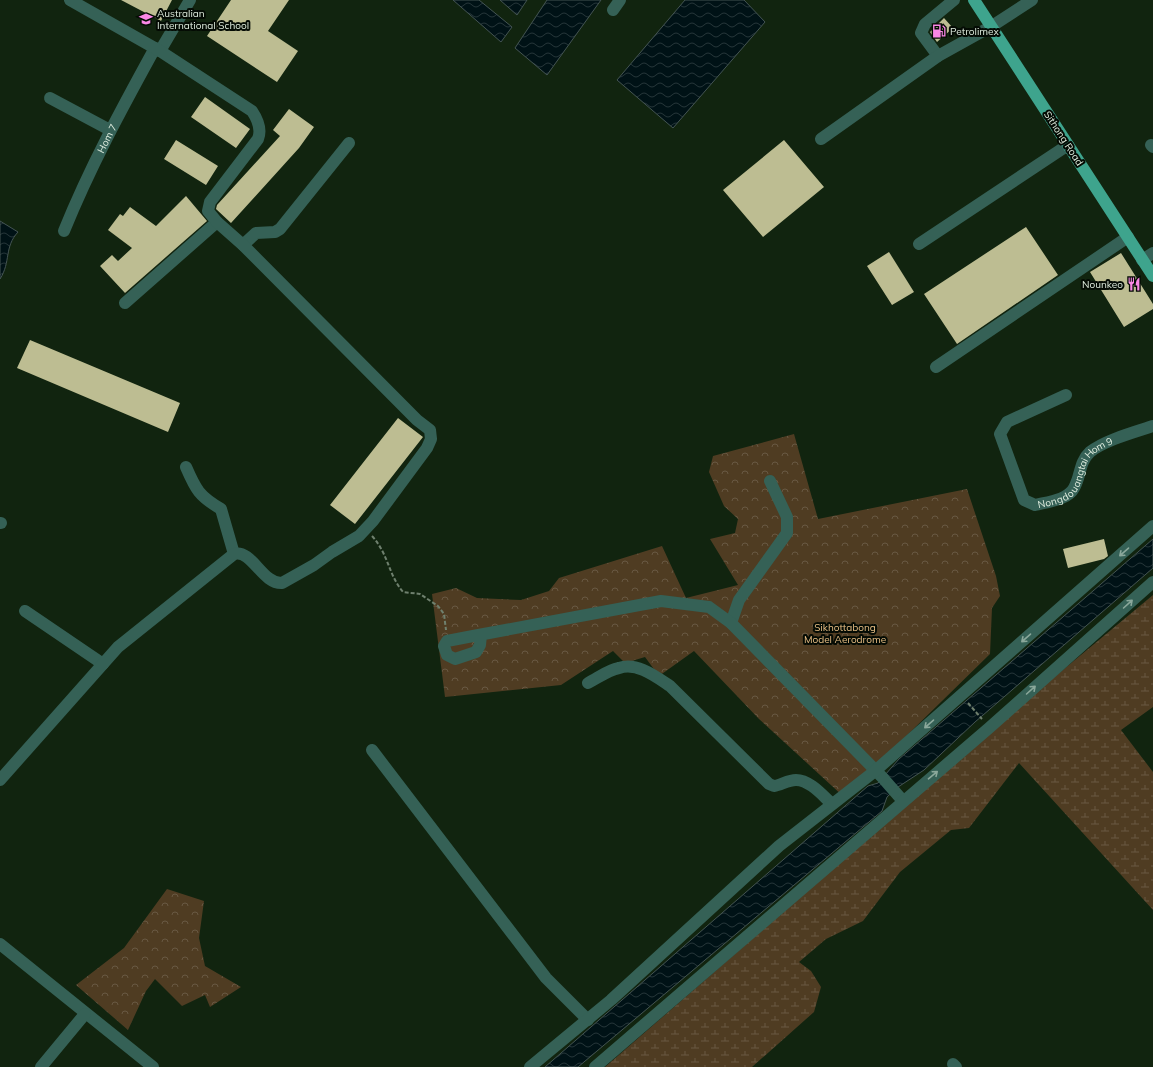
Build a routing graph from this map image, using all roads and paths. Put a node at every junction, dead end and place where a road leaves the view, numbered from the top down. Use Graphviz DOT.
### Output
graph roads {
  1 [pos="70,0"];
  2 [pos="190,0"];
  3 [pos="620,0"];
  4 [pos="954,0"];
  5 [pos="974,0"];
  6 [pos="1032,0"];
  7 [pos="614,10"];
  8 [pos="992,26"];
  9 [pos="158,49"];
  10 [pos="938,56"];
  11 [pos="50,98"];
  12 [pos="110,130"];
  13 [pos="821,140"];
  14 [pos="349,143"];
  15 [pos="1068,145"];
  16 [pos="217,222"];
  17 [pos="64,231"];
  18 [pos="1128,237"];
  19 [pos="919,244"];
  20 [pos="243,245"];
  21 [pos="1153,253"];
  22 [pos="1142,260"];
  23 [pos="1153,276"];
  24 [pos="126,303"];
  25 [pos="936,367"];
  26 [pos="1066,395"];
  27 [pos="1153,426"];
  28 [pos="186,467"];
  29 [pos="770,481"];
  30 [pos="1153,526"];
  31 [pos="366,529"];
  32 [pos="234,554"];
  33 [pos="1153,582"];
  34 [pos="25,611"];
  35 [pos="731,623"];
  36 [pos="481,635"];
  37 [pos="447,641"];
  38 [pos="103,664"];
  39 [pos="588,683"];
  40 [pos="967,702"];
  41 [pos="984,721"];
  42 [pos="372,750"];
  43 [pos="879,774"];
  44 [pos="0,780"];
  45 [pos="900,797"];
  46 [pos="832,804"];
  47 [pos="0,944"];
  48 [pos="85,1014"];
  49 [pos="588,1020"];
  50 [pos="41,1067"];
  51 [pos="153,1067"];
  52 [pos="530,1067"];
  53 [pos="595,1067"];
  1 -- 9 [label="street"];
  2 -- 9 [label="street, Hom 7"];
  3 -- 7 [label="street"];
  4 -- 10 [label="street"];
  5 -- 8 [label="main road, Sithong Road"];
  6 -- 8 [label="street"];
  8 -- 10 [label="street"];
  8 -- 15 [label="main road, Sithong Road"];
  9 -- 12 [label="street, Hom 7"];
  9 -- 16 [label="street"];
  10 -- 13 [label="street"];
  11 -- 12 [label="street"];
  12 -- 17 [label="street, Hom 7"];
  14 -- 20 [label="street"];
  15 -- 18 [label="main road, Sithong Road"];
  15 -- 19 [label="street"];
  16 -- 20 [label="street"];
  16 -- 24 [label="street"];
  18 -- 22 [label="main road, Sithong Road"];
  18 -- 25 [label="street"];
  20 -- 31 [label="street"];
  21 -- 22 [label="street"];
  22 -- 23 [label="main road, Sithong Road"];
  26 -- 27 [label="street, Nongdouangtai Hom 9"];
  28 -- 32 [label="street"];
  29 -- 35 [label="street"];
  30 -- 43 [label="street, one-way"];
  31 -- 32 [label="street"];
  31 -- 37 [label="path"];
  32 -- 38 [label="street"];
  45 -- 33 [label="street, one-way"];
  34 -- 38 [label="street"];
  35 -- 36 [label="street"];
  35 -- 43 [label="street"];
  36 -- 37 [label="street"];
  36 -- 37 [label="street"];
  38 -- 44 [label="street"];
  39 -- 46 [label="street"];
  40 -- 41 [label="path"];
  42 -- 49 [label="street"];
  43 -- 45 [label="street"];
  43 -- 46 [label="street"];
  45 -- 53 [label="street"];
  46 -- 49 [label="street"];
  47 -- 48 [label="street"];
  48 -- 50 [label="street"];
  48 -- 51 [label="street"];
  49 -- 52 [label="street"];
}
